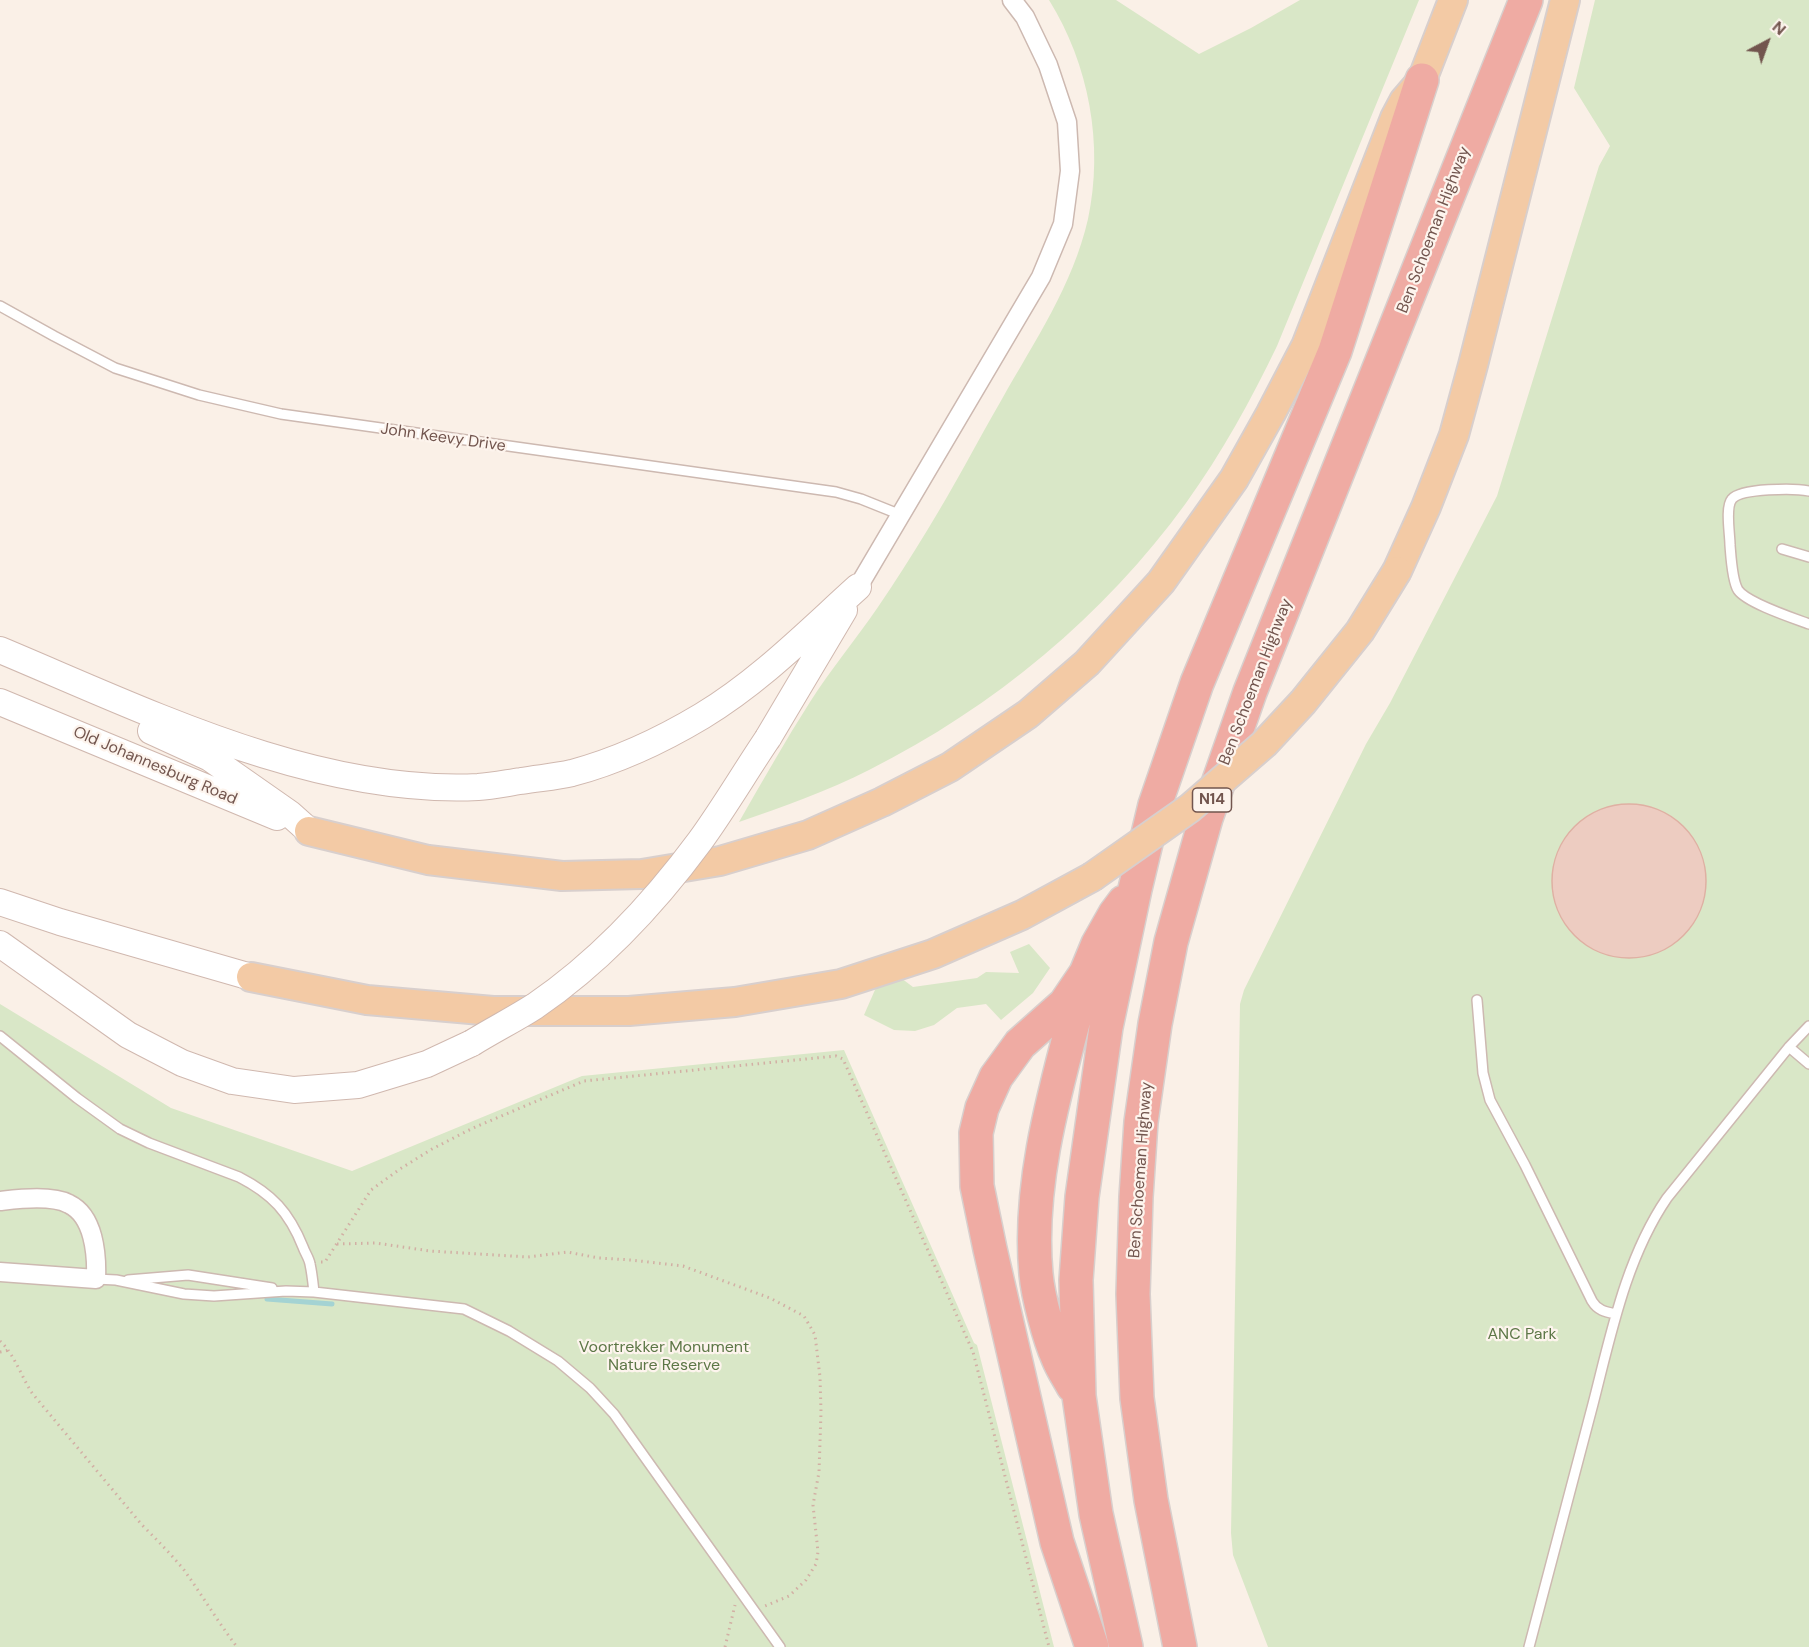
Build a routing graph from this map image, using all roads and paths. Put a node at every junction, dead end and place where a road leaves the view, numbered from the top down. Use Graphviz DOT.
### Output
graph roads {
  1 [pos="1012,0"];
  2 [pos="1453,0"];
  3 [pos="1526,0"];
  4 [pos="1565,0"];
  5 [pos="1422,80"];
  6 [pos="0,306"];
  7 [pos="1809,491"];
  8 [pos="901,515"];
  9 [pos="1782,549"];
  10 [pos="1809,557"];
  11 [pos="858,587"];
  12 [pos="1809,624"];
  13 [pos="0,650"];
  14 [pos="0,668"];
  15 [pos="0,702"];
  16 [pos="309,831"];
  17 [pos="1135,889"];
  18 [pos="0,902"];
  19 [pos="0,944"];
  20 [pos="1086,973"];
  21 [pos="251,977"];
  22 [pos="1477,1000"];
  23 [pos="1809,1026"];
  24 [pos="0,1036"];
  25 [pos="1789,1047"];
  26 [pos="1809,1064"];
  27 [pos="0,1201"];
  28 [pos="336,1245"];
  29 [pos="310,1264"];
  30 [pos="0,1272"];
  31 [pos="96,1279"];
  32 [pos="116,1280"];
  33 [pos="286,1291"];
  34 [pos="314,1292"];
  35 [pos="1616,1314"];
  36 [pos="0,1341"];
  37 [pos="10,1350"];
  38 [pos="0,1352"];
  39 [pos="1079,1396"];
  40 [pos="745,1596"];
  41 [pos="755,1610"];
  42 [pos="237,1647"];
  43 [pos="725,1647"];
  44 [pos="780,1647"];
  45 [pos="1049,1647"];
  46 [pos="1092,1647"];
  47 [pos="1126,1647"];
  48 [pos="1180,1647"];
  49 [pos="1529,1647"];
  1 -- 8 [label="street"];
  2 -- 5 [label="main road"];
  3 -- 48 [label="highway, Ben Schoeman Highway / N14"];
  4 -- 21 [label="main road, bridge"];
  5 -- 16 [label="main road"];
  5 -- 17 [label="highway"];
  6 -- 8 [label="lane, John Keevy Drive"];
  7 -- 12 [label="lane"];
  8 -- 11 [label="street"];
  9 -- 10 [label="lane"];
  11 -- 13 [label="main road"];
  11 -- 19 [label="main road, bridge"];
  14 -- 16 [label="main road"];
  15 -- 16 [label="main road, Old Johannesburg Road"];
  17 -- 20 [label="highway"];
  17 -- 39 [label="highway"];
  18 -- 21 [label="main road"];
  20 -- 39 [label="highway"];
  20 -- 46 [label="highway"];
  22 -- 35 [label="lane"];
  23 -- 25 [label="lane"];
  24 -- 29 [label="lane"];
  25 -- 26 [label="lane"];
  25 -- 35 [label="lane"];
  27 -- 31 [label="street"];
  28 -- 29 [label="path"];
  28 -- 41 [label="path"];
  28 -- 45 [label="path"];
  29 -- 34 [label="lane"];
  30 -- 31 [label="street"];
  31 -- 32 [label="lane"];
  32 -- 33 [label="lane"];
  32 -- 33 [label="lane"];
  33 -- 34 [label="lane"];
  34 -- 40 [label="lane"];
  35 -- 49 [label="lane"];
  36 -- 37 [label="path"];
  37 -- 38 [label="path"];
  37 -- 42 [label="path"];
  39 -- 47 [label="highway"];
  40 -- 41 [label="lane"];
  40 -- 43 [label="path"];
  41 -- 44 [label="lane"];
}
